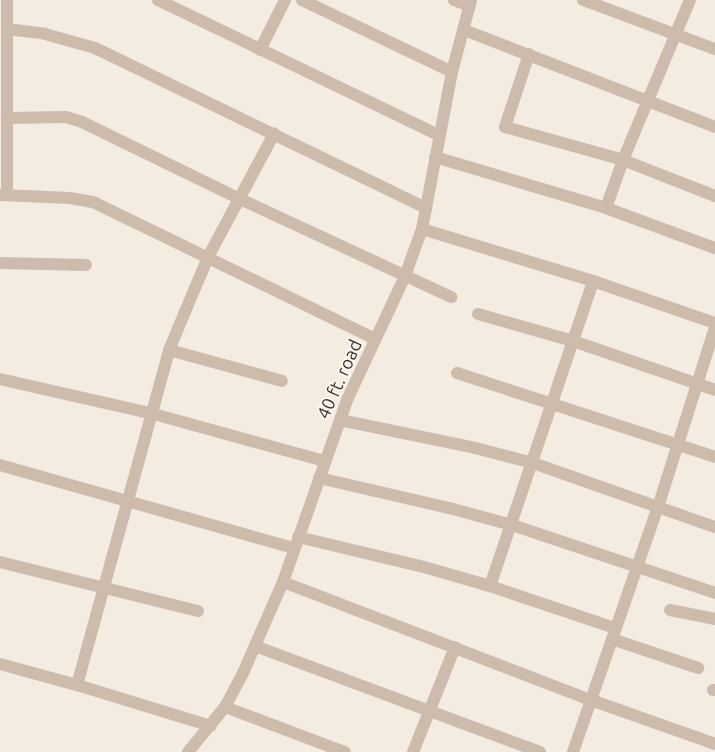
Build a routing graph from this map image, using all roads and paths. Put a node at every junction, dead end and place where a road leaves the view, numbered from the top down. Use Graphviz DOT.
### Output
graph roads {
  1 [pos="158,0"];
  2 [pos="285,0"];
  3 [pos="302,0"];
  4 [pos="454,0"];
  5 [pos="583,0"];
  6 [pos="690,0"];
  7 [pos="4,3"];
  8 [pos="471,3"];
  9 [pos="7,29"];
  10 [pos="464,30"];
  11 [pos="676,33"];
  12 [pos="715,49"];
  13 [pos="260,50"];
  14 [pos="529,54"];
  15 [pos="452,72"];
  16 [pos="648,100"];
  17 [pos="5,126"];
  18 [pos="715,127"];
  19 [pos="274,134"];
  20 [pos="439,135"];
  21 [pos="435,157"];
  22 [pos="623,160"];
  23 [pos="4,195"];
  24 [pos="715,196"];
  25 [pos="240,199"];
  26 [pos="426,208"];
  27 [pos="606,208"];
  28 [pos="422,229"];
  29 [pos="715,248"];
  30 [pos="208,258"];
  31 [pos="0,262"];
  32 [pos="86,265"];
  33 [pos="405,276"];
  34 [pos="593,281"];
  35 [pos="451,297"];
  36 [pos="478,314"];
  37 [pos="715,323"];
  38 [pos="715,327"];
  39 [pos="375,339"];
  40 [pos="573,341"];
  41 [pos="169,350"];
  42 [pos="457,373"];
  43 [pos="0,379"];
  44 [pos="282,381"];
  45 [pos="697,384"];
  46 [pos="715,390"];
  47 [pos="553,404"];
  48 [pos="150,412"];
  49 [pos="340,420"];
  50 [pos="678,445"];
  51 [pos="715,457"];
  52 [pos="324,461"];
  53 [pos="533,463"];
  54 [pos="0,465"];
  55 [pos="319,478"];
  56 [pos="128,501"];
  57 [pos="658,508"];
  58 [pos="512,525"];
  59 [pos="715,527"];
  60 [pos="296,543"];
  61 [pos="0,562"];
  62 [pos="637,566"];
  63 [pos="283,582"];
  64 [pos="490,586"];
  65 [pos="105,588"];
  66 [pos="715,593"];
  67 [pos="670,610"];
  68 [pos="198,611"];
  69 [pos="715,619"];
  70 [pos="613,634"];
  71 [pos="255,646"];
  72 [pos="455,647"];
  73 [pos="0,664"];
  74 [pos="698,668"];
  75 [pos="77,685"];
  76 [pos="591,700"];
  77 [pos="225,707"];
  78 [pos="430,712"];
  79 [pos="211,726"];
  80 [pos="715,744"];
  81 [pos="188,752"];
  82 [pos="345,752"];
  83 [pos="414,752"];
  84 [pos="540,752"];
  85 [pos="573,752"];
  1 -- 13 [label="street"];
  2 -- 13 [label="street"];
  3 -- 15 [label="street"];
  4 -- 8 [label="street"];
  5 -- 11 [label="street"];
  6 -- 11 [label="street"];
  7 -- 9 [label="street"];
  8 -- 10 [label="street, 40 ft. road"];
  9 -- 17 [label="street"];
  9 -- 19 [label="street"];
  10 -- 14 [label="street"];
  10 -- 15 [label="street, 40 ft. road"];
  11 -- 12 [label="street"];
  11 -- 16 [label="street"];
  13 -- 20 [label="street"];
  14 -- 16 [label="street"];
  14 -- 22 [label="street"];
  15 -- 20 [label="street, 40 ft. road"];
  16 -- 18 [label="street"];
  16 -- 22 [label="street"];
  17 -- 23 [label="street"];
  17 -- 25 [label="street"];
  19 -- 25 [label="street"];
  19 -- 26 [label="street"];
  20 -- 21 [label="street, 40 ft. road"];
  21 -- 26 [label="street, 40 ft. road"];
  21 -- 27 [label="street"];
  22 -- 24 [label="street"];
  22 -- 27 [label="street"];
  23 -- 30 [label="street"];
  25 -- 30 [label="street"];
  25 -- 33 [label="street"];
  26 -- 28 [label="street, 40 ft. road"];
  27 -- 29 [label="street"];
  28 -- 33 [label="street, 40 ft. road"];
  28 -- 34 [label="street"];
  30 -- 39 [label="street"];
  30 -- 41 [label="street"];
  31 -- 32 [label="street"];
  33 -- 35 [label="street"];
  33 -- 39 [label="street, 40 ft. road"];
  34 -- 37 [label="street"];
  34 -- 40 [label="street"];
  36 -- 40 [label="street"];
  38 -- 45 [label="street"];
  39 -- 49 [label="street, 40 ft. road"];
  40 -- 45 [label="street"];
  40 -- 47 [label="street"];
  41 -- 44 [label="street"];
  41 -- 48 [label="street"];
  42 -- 47 [label="street"];
  43 -- 48 [label="street"];
  45 -- 46 [label="street"];
  45 -- 50 [label="street"];
  47 -- 50 [label="street"];
  47 -- 53 [label="street"];
  48 -- 52 [label="street"];
  48 -- 56 [label="street"];
  49 -- 52 [label="street, 40 ft. road"];
  49 -- 53 [label="street"];
  50 -- 51 [label="street"];
  50 -- 57 [label="street"];
  52 -- 55 [label="street, 40 ft. road"];
  53 -- 57 [label="street"];
  53 -- 58 [label="street"];
  54 -- 56 [label="street"];
  55 -- 58 [label="street"];
  55 -- 60 [label="street, 40 ft. road"];
  56 -- 60 [label="street"];
  56 -- 65 [label="street"];
  57 -- 59 [label="street"];
  57 -- 62 [label="street"];
  58 -- 62 [label="street"];
  58 -- 64 [label="street"];
  60 -- 63 [label="street, 40 ft. road"];
  60 -- 64 [label="street"];
  61 -- 65 [label="street"];
  62 -- 66 [label="street"];
  62 -- 70 [label="street"];
  63 -- 71 [label="street, 40 ft. road"];
  63 -- 72 [label="street"];
  64 -- 70 [label="street"];
  65 -- 68 [label="street"];
  65 -- 75 [label="street"];
  67 -- 69 [label="street"];
  70 -- 74 [label="street"];
  70 -- 76 [label="street"];
  71 -- 77 [label="street, 40 ft. road"];
  71 -- 78 [label="street"];
  72 -- 76 [label="street"];
  72 -- 78 [label="street"];
  73 -- 75 [label="street"];
  75 -- 79 [label="street"];
  76 -- 80 [label="street"];
  76 -- 85 [label="street"];
  77 -- 79 [label="street, 40 ft. road"];
  77 -- 82 [label="street"];
  78 -- 83 [label="street"];
  78 -- 84 [label="street"];
  79 -- 81 [label="street, 40 ft. road"];
}
